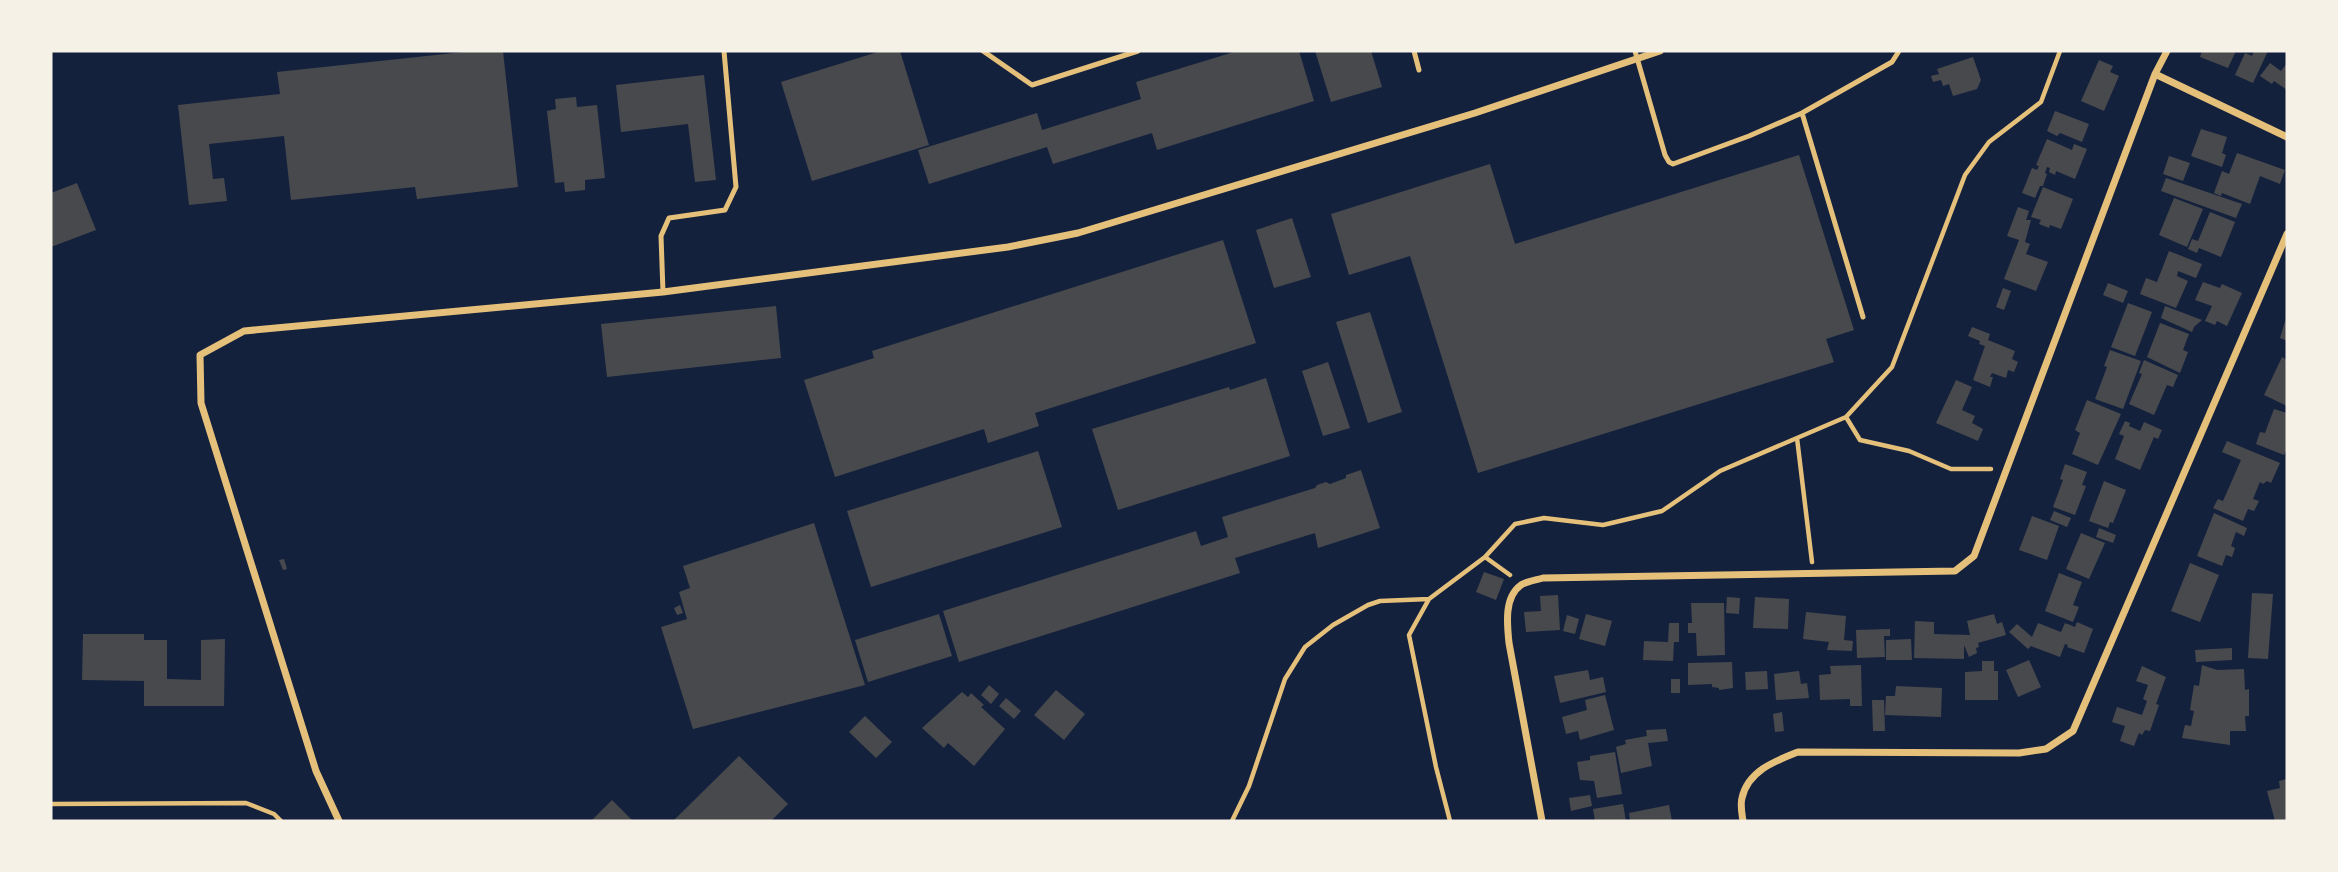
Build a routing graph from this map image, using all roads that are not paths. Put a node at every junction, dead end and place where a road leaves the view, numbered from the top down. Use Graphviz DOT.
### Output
graph roads {
  1 [pos="724,51"];
  2 [pos="983,51"];
  3 [pos="1138,51"];
  4 [pos="1414,51"];
  5 [pos="1660,51"];
  6 [pos="1899,51"];
  7 [pos="2166,51"];
  8 [pos="1636,54"];
  9 [pos="1419,70"];
  10 [pos="2155,74"];
  11 [pos="1802,113"];
  12 [pos="2287,136"];
  13 [pos="2287,234"];
  14 [pos="663,292"];
  15 [pos="1863,317"];
  16 [pos="339,821"];
  17 [pos="1542,821"];
  18 [pos="1743,821"];
  1 -- 14 [label="lane"];
  2 -- 3 [label="lane"];
  4 -- 9 [label="lane"];
  5 -- 8 [label="street"];
  6 -- 11 [label="lane"];
  7 -- 10 [label="street"];
  8 -- 11 [label="lane"];
  8 -- 14 [label="street"];
  10 -- 12 [label="street"];
  10 -- 17 [label="street"];
  11 -- 15 [label="lane"];
  13 -- 18 [label="street"];
  14 -- 16 [label="street"];
}
